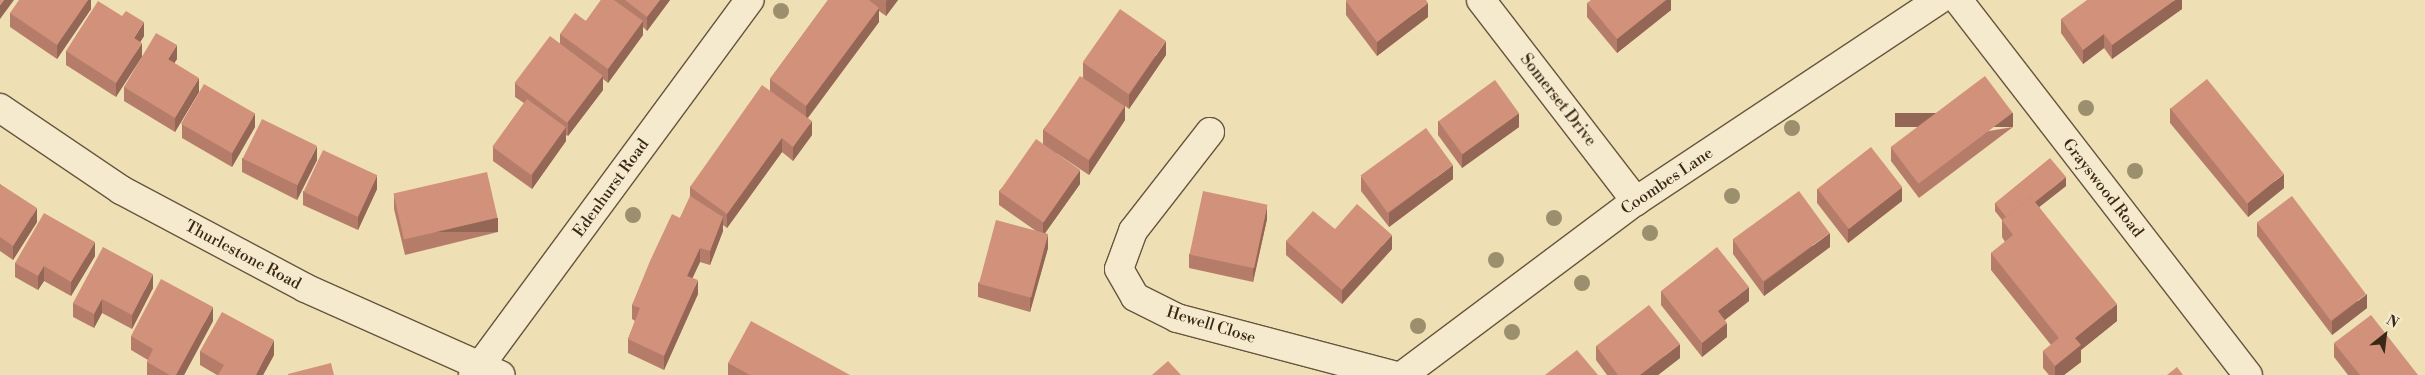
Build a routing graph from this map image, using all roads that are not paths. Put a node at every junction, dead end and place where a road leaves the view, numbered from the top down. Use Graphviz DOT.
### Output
graph roads {
  1 [pos="749,0"];
  2 [pos="1480,0"];
  3 [pos="1939,0"];
  4 [pos="1958,0"];
  5 [pos="0,108"];
  6 [pos="1210,132"];
  7 [pos="1636,201"];
  8 [pos="484,372"];
  9 [pos="1393,375"];
  10 [pos="1403,375"];
  11 [pos="2248,375"];
  1 -- 8 [label="street, Edenhurst Road"];
  2 -- 7 [label="street, Somerset Drive"];
  3 -- 7 [label="street, Coombes Lane"];
  4 -- 11 [label="street, Grayswood Road"];
  5 -- 8 [label="street, Thurlestone Road"];
  6 -- 9 [label="street, Hewell Close"];
  7 -- 10 [label="street, Coombes Lane"];
}
